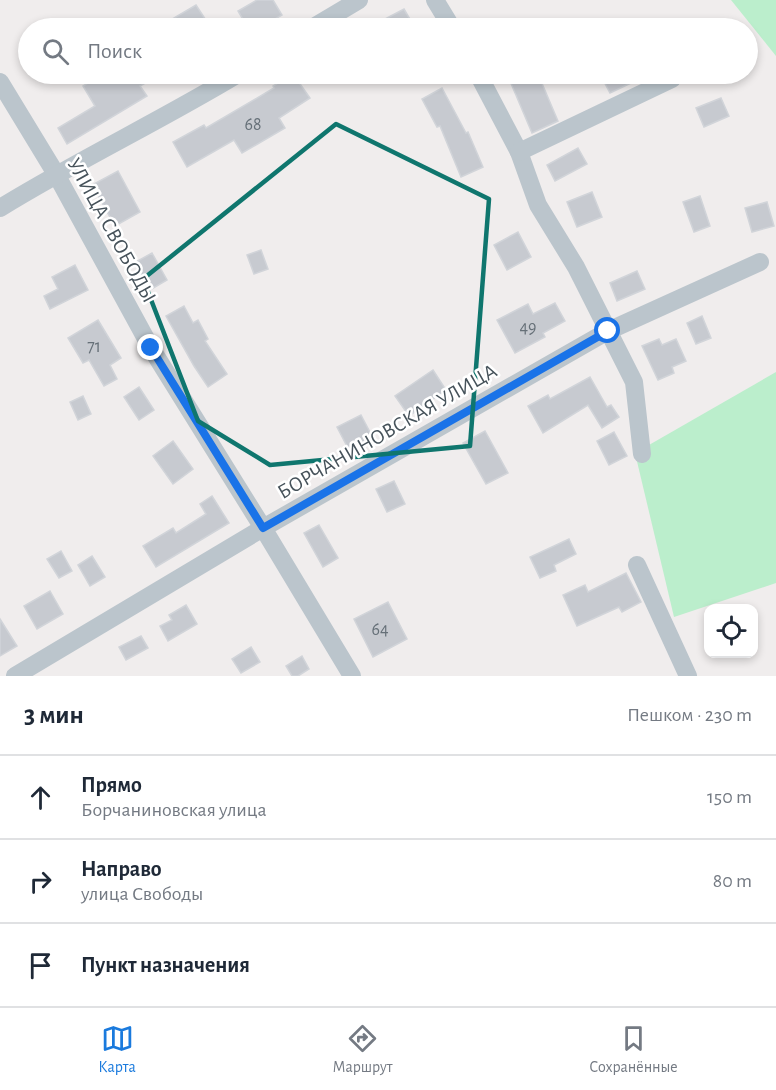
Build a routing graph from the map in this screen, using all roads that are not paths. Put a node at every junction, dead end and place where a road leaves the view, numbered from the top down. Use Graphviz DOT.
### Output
graph roads {
  1 [pos="359,0"];
  2 [pos="435,0"];
  3 [pos="329,18"];
  4 [pos="446,18"];
  5 [pos="0,82"];
  6 [pos="221,84"];
  7 [pos="483,84"];
  8 [pos="662,84"];
  9 [pos="519,153"];
  10 [pos="56,174"];
  11 [pos="0,208"];
  12 [pos="760,262"];
  13 [pos="608,331"];
  14 [pos="642,454"];
  15 [pos="263,528"];
  16 [pos="637,565"];
  17 [pos="15,676"];
  18 [pos="352,676"];
  19 [pos="688,676"];
  1 -- 3 [label="street"];
  2 -- 4 [label="street"];
  5 -- 10 [label="street, УЛИЦА СВОБОДЫ"];
  6 -- 10 [label="street"];
  7 -- 9 [label="street"];
  8 -- 9 [label="street"];
  9 -- 13 [label="street"];
  10 -- 11 [label="street"];
  10 -- 15 [label="street, УЛИЦА СВОБОДЫ"];
  12 -- 13 [label="street, БОРЧАНИНОВСКАЯ УЛИЦА"];
  13 -- 14 [label="street"];
  13 -- 15 [label="street, БОРЧАНИНОВСКАЯ УЛИЦА"];
  15 -- 17 [label="street, БОРЧАНИНОВСКАЯ УЛИЦА"];
  15 -- 18 [label="street, УЛИЦА СВОБОДЫ"];
  16 -- 19 [label="street"];
}
